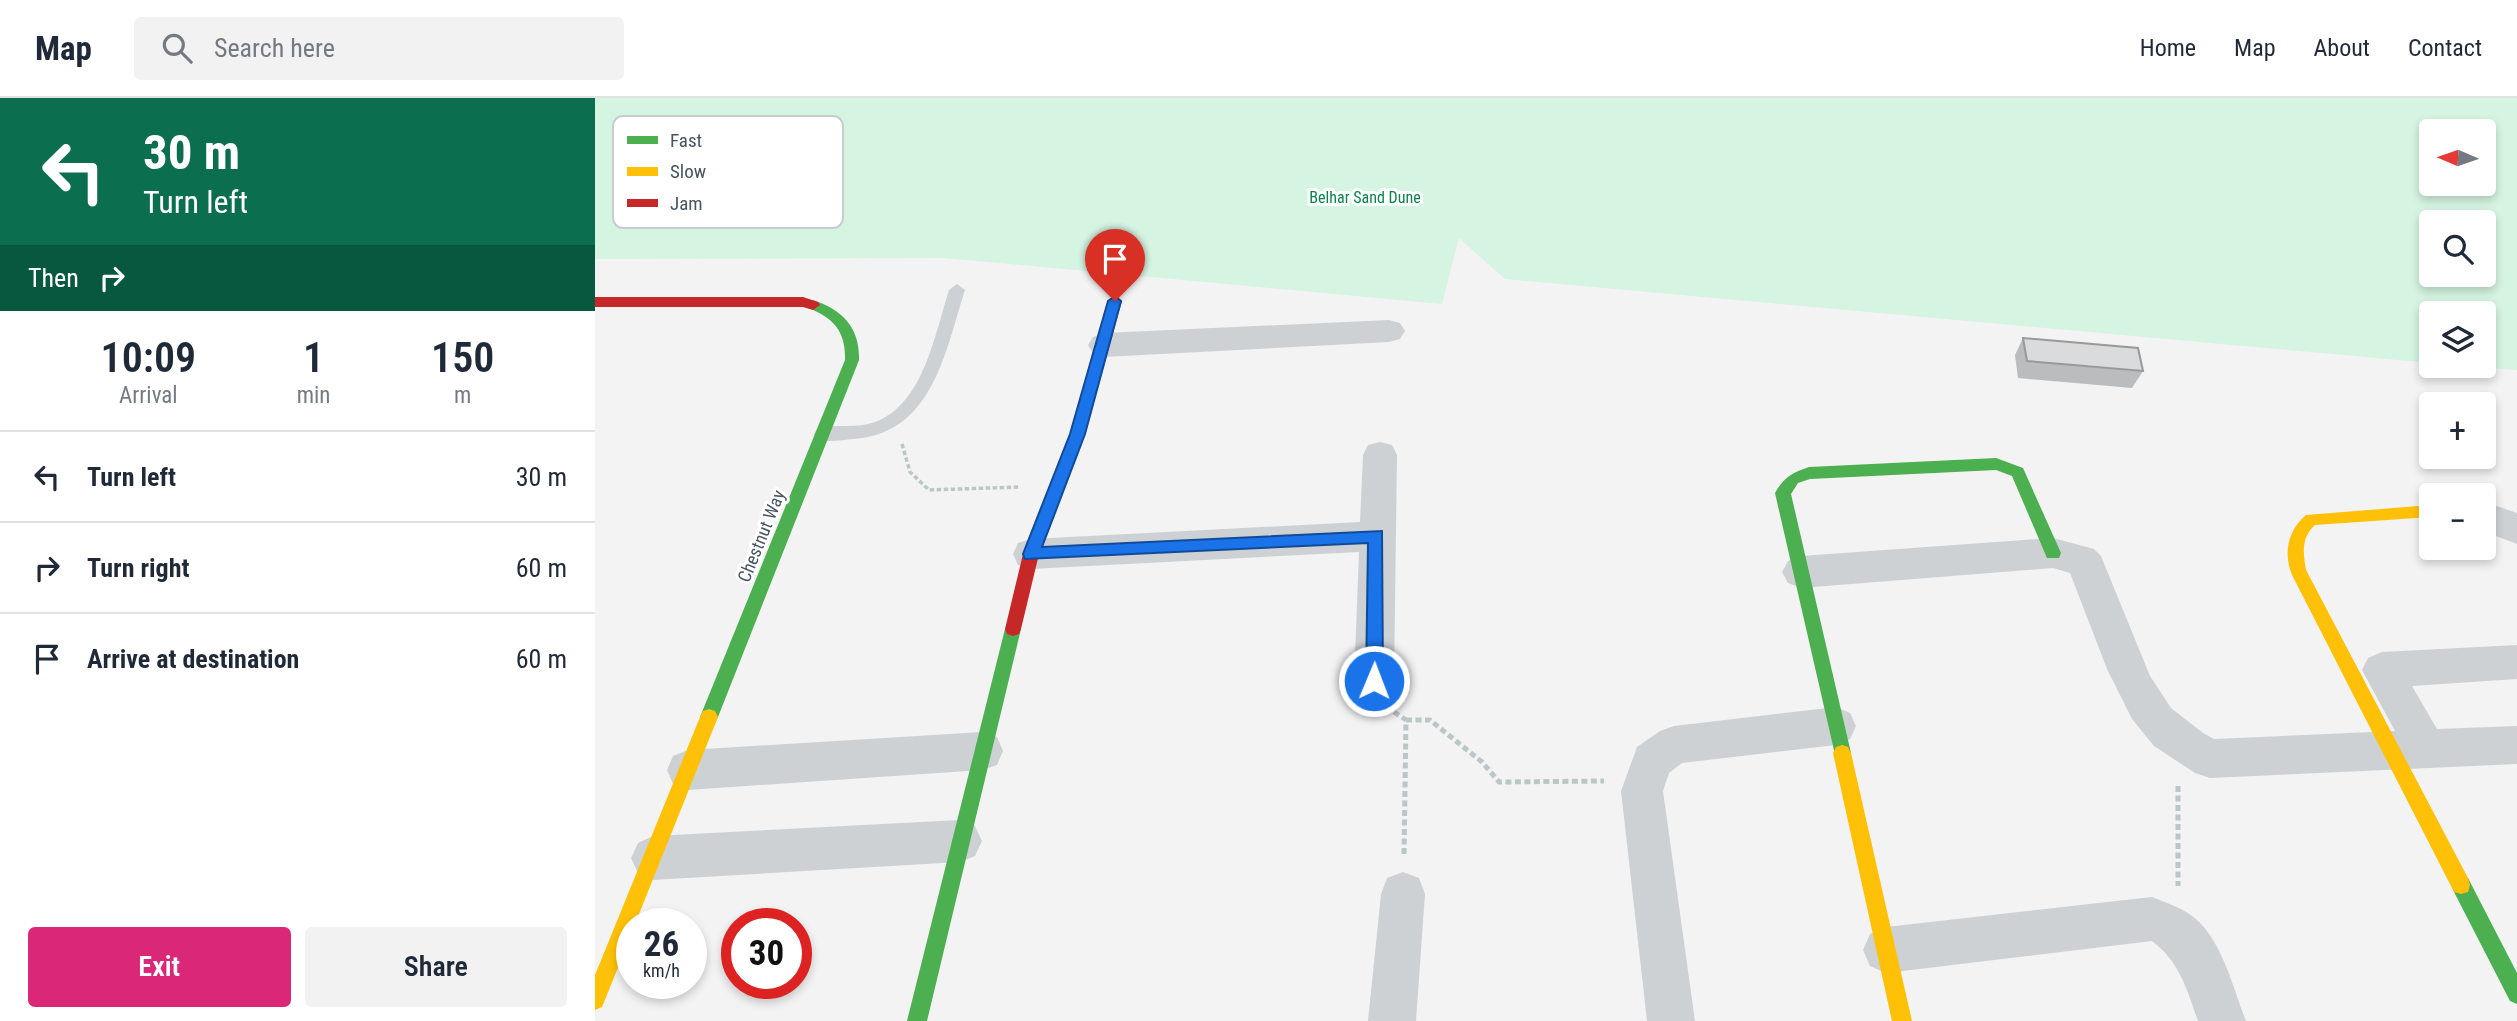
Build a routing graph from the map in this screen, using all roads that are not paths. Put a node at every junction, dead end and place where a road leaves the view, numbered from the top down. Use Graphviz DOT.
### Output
graph roads {
  1 [pos="957,290"];
  2 [pos="1115,301"];
  3 [pos="595,302"];
  4 [pos="1389,331"];
  5 [pos="1104,345"];
  6 [pos="823,434"];
  7 [pos="1380,455"];
  8 [pos="2419,513"];
  9 [pos="2496,520"];
  10 [pos="2517,529"];
  11 [pos="1376,536"];
  12 [pos="2053,553"];
  13 [pos="1031,554"];
  14 [pos="1801,572"];
  15 [pos="2517,662"];
  16 [pos="1374,681"];
  17 [pos="1836,726"];
  18 [pos="2517,745"];
  19 [pos="982,751"];
  20 [pos="2409,752"];
  21 [pos="688,770"];
  22 [pos="960,841"];
  23 [pos="653,858"];
  24 [pos="1403,894"];
  25 [pos="1886,950"];
  26 [pos="2513,977"];
  27 [pos="595,1000"];
  28 [pos="917,1021"];
  29 [pos="1392,1021"];
  30 [pos="1671,1021"];
  31 [pos="1902,1021"];
  32 [pos="2222,1021"];
  1 -- 6 [label="lane"];
  2 -- 5 [label="street"];
  3 -- 6 [label="street, Chestnut Way"];
  4 -- 5 [label="street"];
  5 -- 13 [label="street"];
  6 -- 21 [label="street, Chestnut Way"];
  7 -- 11 [label="street"];
  8 -- 20 [label="street"];
  9 -- 10 [label="street"];
  11 -- 13 [label="street"];
  11 -- 16 [label="street"];
  12 -- 14 [label="street"];
  12 -- 14 [label="street"];
  12 -- 20 [label="street"];
  13 -- 19 [label="street"];
  14 -- 17 [label="street"];
  15 -- 20 [label="street"];
  17 -- 25 [label="street"];
  17 -- 30 [label="street"];
  18 -- 20 [label="street"];
  19 -- 21 [label="street"];
  19 -- 22 [label="street"];
  20 -- 26 [label="street"];
  21 -- 23 [label="street, Chestnut Way"];
  22 -- 23 [label="street"];
  22 -- 28 [label="street"];
  23 -- 27 [label="street, Chestnut Way"];
  24 -- 29 [label="street"];
  25 -- 31 [label="street"];
  25 -- 32 [label="street"];
}
